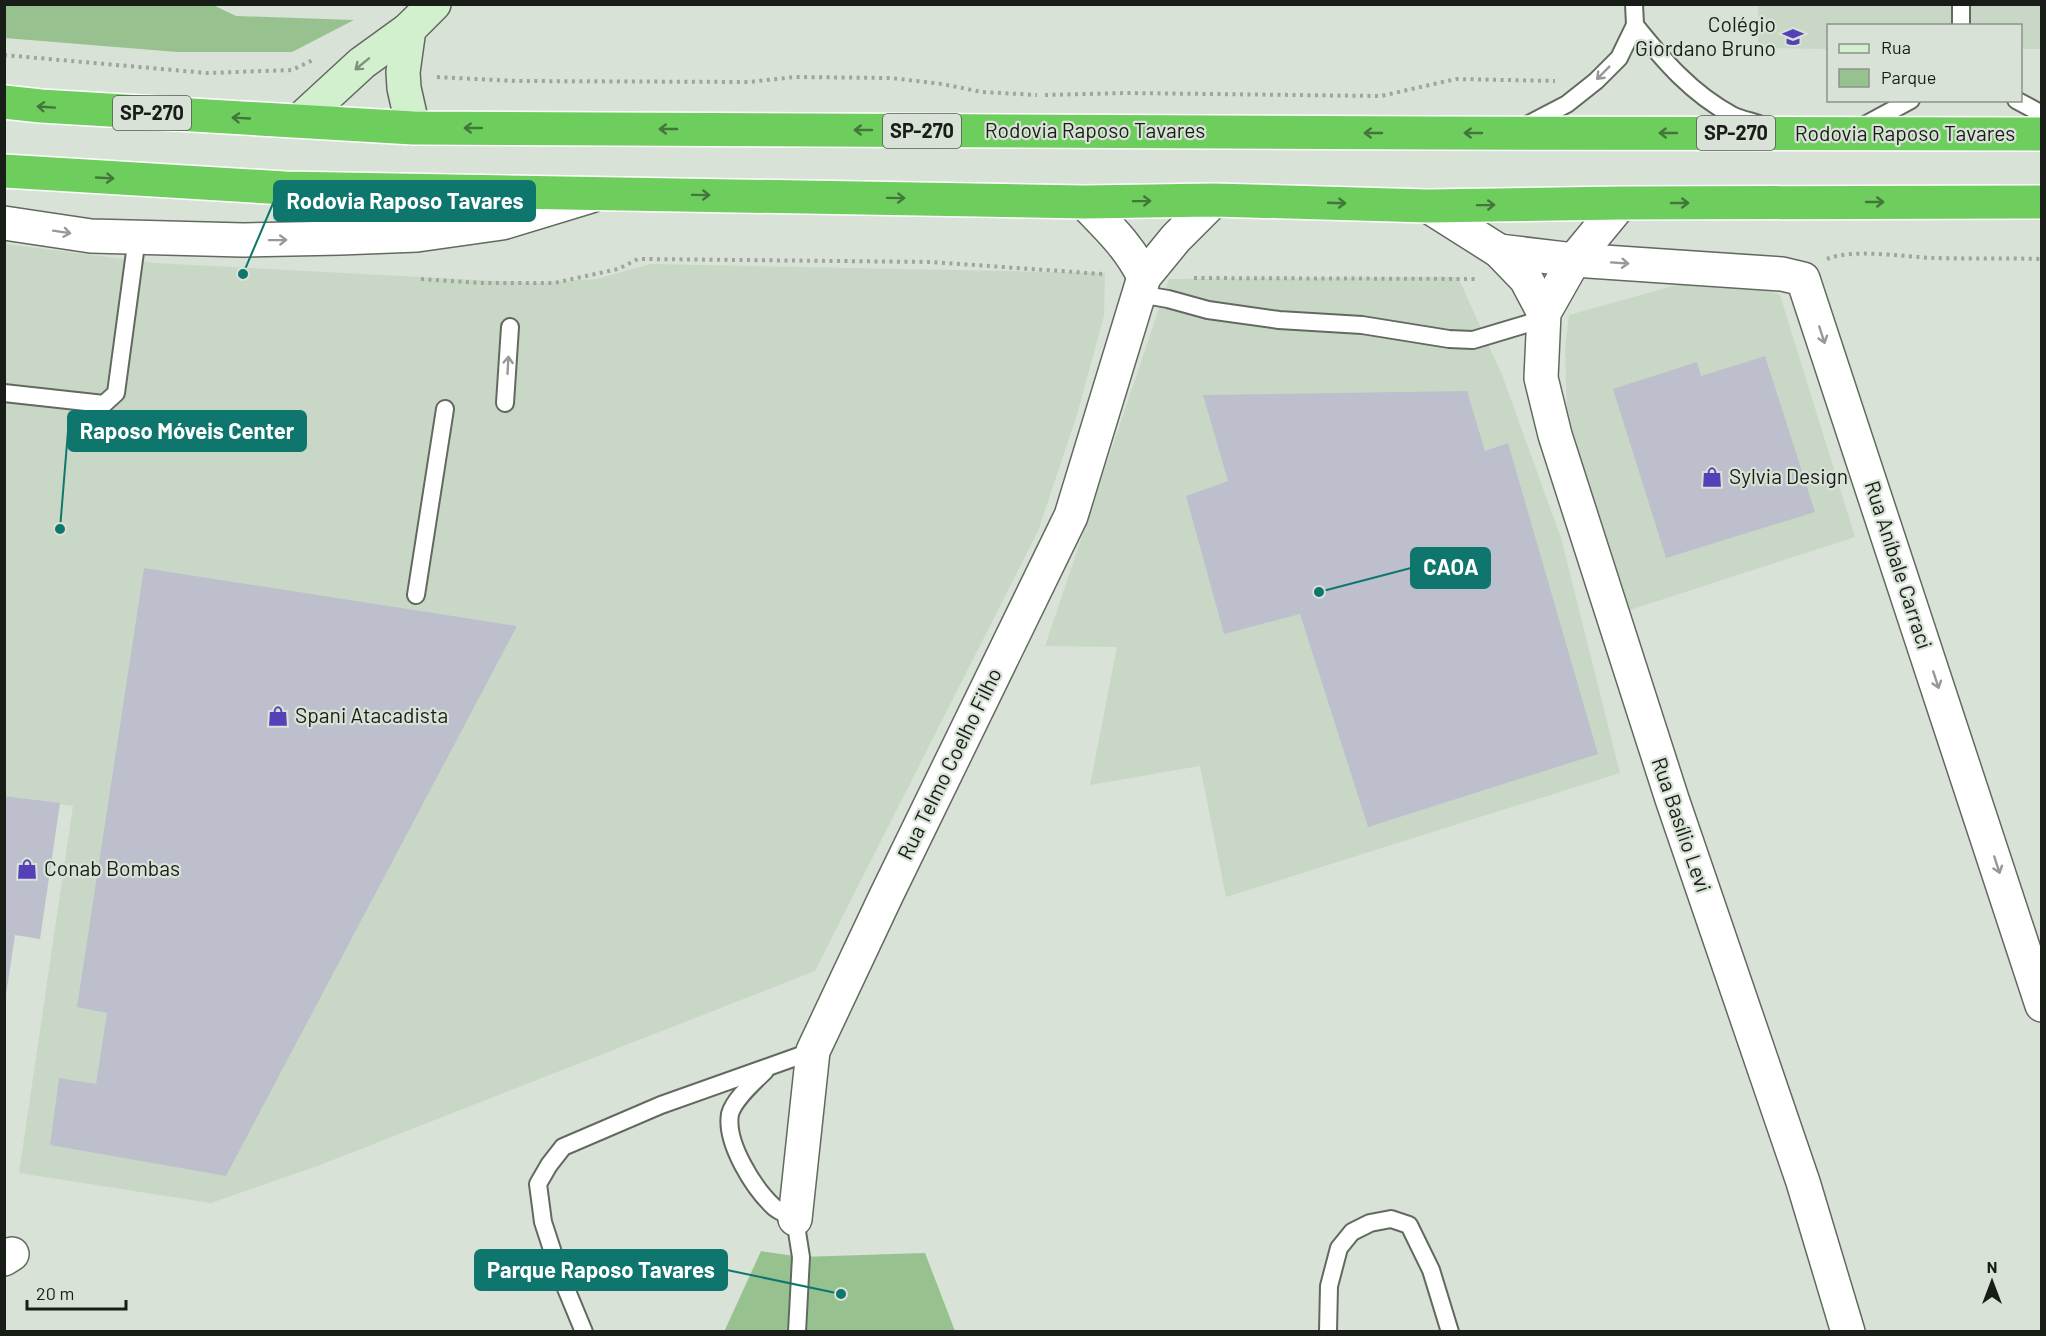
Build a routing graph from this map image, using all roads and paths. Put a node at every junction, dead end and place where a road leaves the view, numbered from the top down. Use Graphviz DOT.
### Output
graph roads {
  1 [pos="434,4"];
  2 [pos="1634,4"];
  3 [pos="1961,4"];
  4 [pos="1961,24"];
  5 [pos="1635,25"];
  6 [pos="406,42"];
  7 [pos="4,54"];
  8 [pos="319,57"];
  9 [pos="1596,81"];
  10 [pos="4,102"];
  11 [pos="1907,102"];
  12 [pos="2020,102"];
  13 [pos="2042,114"];
  14 [pos="299,121"];
  15 [pos="413,128"];
  16 [pos="1512,133"];
  17 [pos="1784,134"];
  18 [pos="1849,134"];
  19 [pos="2042,134"];
  20 [pos="4,171"];
  21 [pos="600,193"];
  22 [pos="1215,200"];
  23 [pos="1084,202"];
  24 [pos="2042,202"];
  25 [pos="1621,203"];
  26 [pos="1428,206"];
  27 [pos="4,223"];
  28 [pos="137,237"];
  29 [pos="1499,251"];
  30 [pos="2042,259"];
  31 [pos="1574,260"];
  32 [pos="1795,277"];
  33 [pos="421,279"];
  34 [pos="1526,279"];
  35 [pos="1141,286"];
  36 [pos="1544,316"];
  37 [pos="510,327"];
  38 [pos="4,393"];
  39 [pos="505,402"];
  40 [pos="445,409"];
  41 [pos="416,595"];
  42 [pos="2042,1005"];
  43 [pos="813,1052"];
  44 [pos="770,1068"];
  45 [pos="795,1219"];
  46 [pos="584,1332"];
  47 [pos="797,1332"];
  48 [pos="1328,1332"];
  49 [pos="1450,1332"];
  50 [pos="1848,1332"];
  1 -- 6 [label="main road"];
  2 -- 5 [label="lane"];
  3 -- 4 [label="lane"];
  5 -- 9 [label="lane, one-way"];
  5 -- 17 [label="lane"];
  6 -- 9 [label="path"];
  6 -- 14 [label="main road, one-way"];
  6 -- 15 [label="main road"];
  7 -- 8 [label="path"];
  9 -- 16 [label="lane"];
  14 -- 10 [label="highway, Rodovia Raposo Tavares / SP-270, one-way"];
  11 -- 18 [label="lane"];
  12 -- 13 [label="lane"];
  14 -- 15 [label="highway, Rodovia Raposo Tavares / SP-270"];
  16 -- 15 [label="highway, Rodovia Raposo Tavares / SP-270, one-way"];
  17 -- 16 [label="highway, Rodovia Raposo Tavares / SP-270, one-way"];
  17 -- 18 [label="highway, Rodovia Raposo Tavares / SP-270"];
  18 -- 19 [label="highway, Rodovia Raposo Tavares / SP-270"];
  20 -- 21 [label="highway, one-way"];
  21 -- 23 [label="highway, one-way"];
  28 -- 21 [label="street, one-way"];
  23 -- 22 [label="highway, one-way"];
  22 -- 26 [label="highway, one-way"];
  22 -- 35 [label="street, Rua Telmo Coelho Filho"];
  23 -- 35 [label="street"];
  25 -- 24 [label="highway, one-way"];
  26 -- 25 [label="highway, one-way"];
  25 -- 31 [label="street, Rua Basílio Levi"];
  26 -- 29 [label="street, Rua Basílio Levi"];
  27 -- 28 [label="street, one-way"];
  28 -- 38 [label="lane"];
  29 -- 31 [label="street"];
  29 -- 34 [label="street, Rua Basílio Levi"];
  30 -- 32 [label="path"];
  31 -- 32 [label="street, one-way"];
  31 -- 36 [label="street, Rua Basílio Levi"];
  32 -- 42 [label="street, Rua Aníbale Carraci, one-way"];
  33 -- 35 [label="path"];
  34 -- 35 [label="path"];
  34 -- 36 [label="street, Rua Basílio Levi"];
  35 -- 36 [label="lane"];
  35 -- 43 [label="street, Rua Telmo Coelho Filho"];
  36 -- 50 [label="street, Rua Basílio Levi"];
  39 -- 37 [label="lane, one-way"];
  40 -- 41 [label="lane"];
  43 -- 44 [label="lane"];
  43 -- 45 [label="street, Rua Telmo Coelho Filho"];
  44 -- 45 [label="lane"];
  44 -- 46 [label="lane"];
  45 -- 47 [label="lane, Rua Telmo Coelho Filho"];
  48 -- 49 [label="lane"];
}
